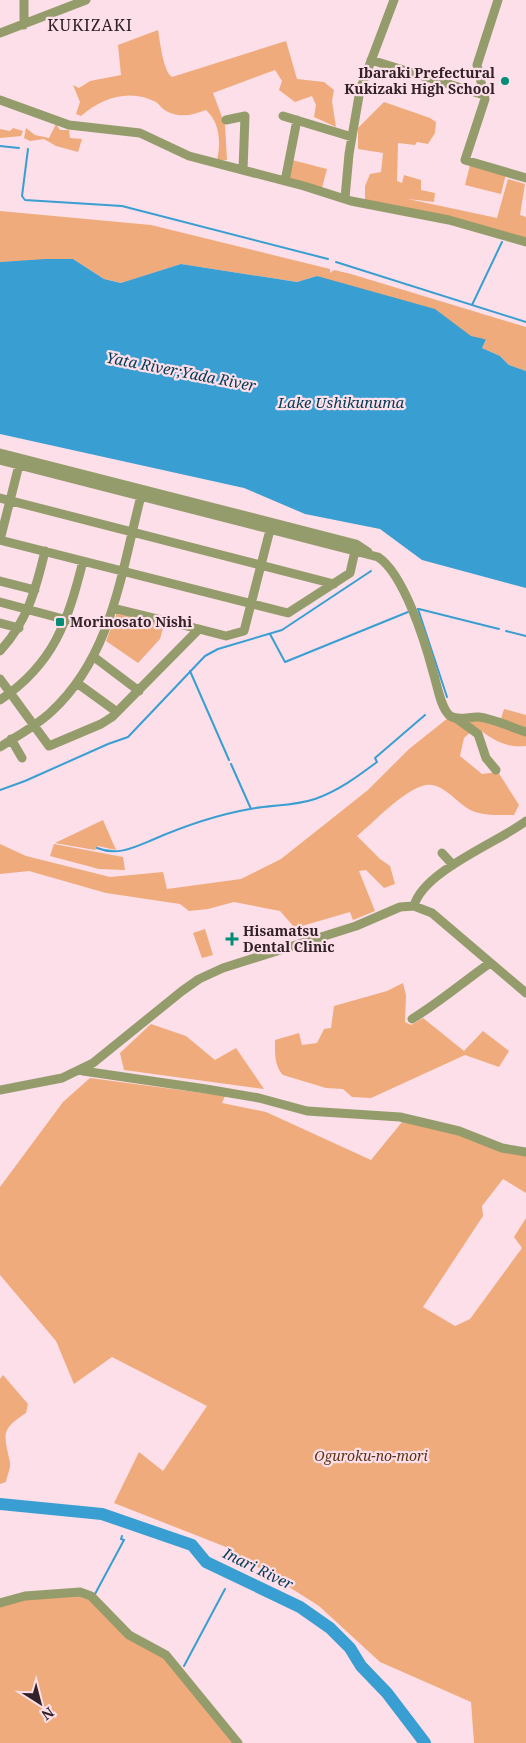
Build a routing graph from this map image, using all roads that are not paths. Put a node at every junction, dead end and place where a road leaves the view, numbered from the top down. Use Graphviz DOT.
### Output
graph roads {
  1 [pos="24,0"];
  2 [pos="86,0"];
  3 [pos="394,0"];
  4 [pos="498,0"];
  5 [pos="24,25"];
  6 [pos="0,33"];
  7 [pos="371,60"];
  8 [pos="484,95"];
  9 [pos="0,100"];
  10 [pos="283,116"];
  11 [pos="226,120"];
  12 [pos="296,120"];
  13 [pos="352,137"];
  14 [pos="243,170"];
  15 [pos="526,178"];
  16 [pos="285,181"];
  17 [pos="345,198"];
  18 [pos="526,242"];
  19 [pos="0,453"];
  20 [pos="0,460"];
  21 [pos="19,465"];
  22 [pos="141,496"];
  23 [pos="0,498"];
  24 [pos="10,501"];
  25 [pos="270,530"];
  26 [pos="132,532"];
  27 [pos="0,540"];
  28 [pos="45,551"];
  29 [pos="356,551"];
  30 [pos="371,555"];
  31 [pos="83,560"];
  32 [pos="261,565"];
  33 [pos="122,571"];
  34 [pos="0,581"];
  35 [pos="334,584"];
  36 [pos="35,590"];
  37 [pos="0,602"];
  38 [pos="251,603"];
  39 [pos="113,608"];
  40 [pos="28,610"];
  41 [pos="67,620"];
  42 [pos="0,623"];
  43 [pos="19,628"];
  44 [pos="199,629"];
  45 [pos="0,651"];
  46 [pos="94,657"];
  47 [pos="0,679"];
  48 [pos="77,683"];
  49 [pos="139,691"];
  50 [pos="11,693"];
  51 [pos="0,700"];
  52 [pos="117,712"];
  53 [pos="455,718"];
  54 [pos="34,725"];
  55 [pos="526,732"];
  56 [pos="11,740"];
  57 [pos="0,746"];
  58 [pos="22,758"];
  59 [pos="496,770"];
  60 [pos="526,821"];
  61 [pos="442,853"];
  62 [pos="453,865"];
  63 [pos="414,906"];
  64 [pos="490,963"];
  65 [pos="526,993"];
  66 [pos="412,1019"];
  67 [pos="83,1072"];
  68 [pos="0,1090"];
  69 [pos="526,1152"];
  70 [pos="0,1603"];
  71 [pos="238,1743"];
  1 -- 5 [label="street"];
  2 -- 5 [label="street"];
  3 -- 7 [label="street"];
  4 -- 8 [label="street"];
  5 -- 6 [label="street"];
  7 -- 8 [label="street"];
  7 -- 13 [label="street"];
  8 -- 15 [label="street"];
  9 -- 14 [label="street"];
  10 -- 12 [label="street"];
  11 -- 14 [label="street"];
  12 -- 13 [label="street"];
  12 -- 16 [label="street"];
  13 -- 17 [label="street"];
  14 -- 16 [label="street"];
  16 -- 17 [label="street"];
  17 -- 18 [label="street"];
  19 -- 30 [label="street"];
  20 -- 21 [label="street"];
  21 -- 22 [label="street"];
  21 -- 24 [label="street"];
  22 -- 25 [label="street"];
  22 -- 26 [label="street"];
  23 -- 24 [label="street"];
  24 -- 26 [label="street"];
  24 -- 27 [label="street"];
  25 -- 29 [label="street"];
  25 -- 32 [label="street"];
  26 -- 32 [label="street"];
  26 -- 33 [label="street"];
  27 -- 28 [label="street"];
  28 -- 31 [label="street"];
  28 -- 36 [label="street"];
  29 -- 30 [label="street"];
  29 -- 35 [label="street"];
  30 -- 53 [label="street"];
  31 -- 33 [label="street"];
  31 -- 41 [label="street"];
  32 -- 35 [label="street"];
  32 -- 38 [label="street"];
  33 -- 38 [label="street"];
  33 -- 39 [label="street"];
  34 -- 36 [label="street"];
  35 -- 38 [label="street"];
  36 -- 40 [label="street"];
  37 -- 40 [label="street"];
  38 -- 44 [label="street"];
  39 -- 44 [label="street"];
  39 -- 46 [label="street"];
  40 -- 41 [label="street"];
  40 -- 43 [label="street"];
  41 -- 50 [label="street"];
  42 -- 43 [label="street"];
  43 -- 45 [label="street"];
  44 -- 49 [label="street"];
  46 -- 48 [label="street"];
  46 -- 49 [label="street"];
  47 -- 50 [label="street"];
  48 -- 52 [label="street"];
  48 -- 54 [label="street"];
  49 -- 52 [label="street"];
  50 -- 51 [label="street"];
  50 -- 54 [label="street"];
  52 -- 54 [label="street"];
  53 -- 55 [label="street"];
  53 -- 59 [label="street"];
  54 -- 56 [label="street"];
  56 -- 57 [label="street"];
  56 -- 58 [label="street"];
  60 -- 62 [label="street"];
  61 -- 62 [label="street"];
  62 -- 63 [label="street"];
  63 -- 64 [label="street"];
  63 -- 68 [label="street"];
  64 -- 65 [label="street"];
  64 -- 66 [label="street"];
  67 -- 69 [label="street"];
  70 -- 71 [label="street"];
}
